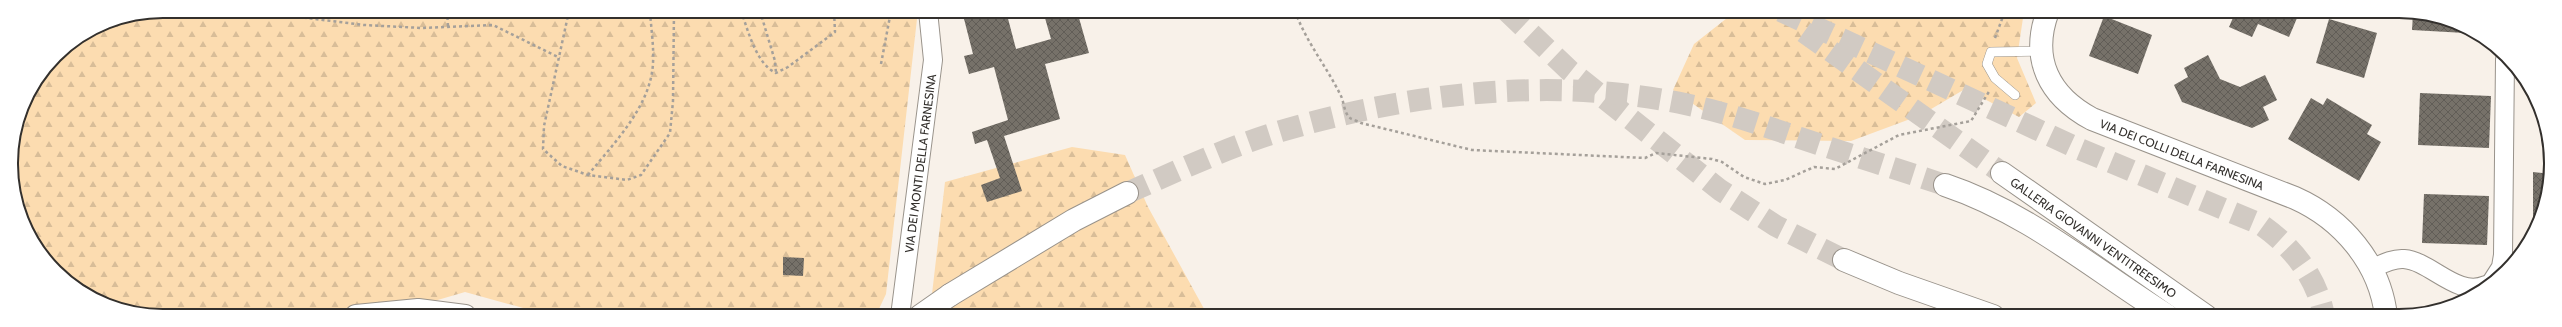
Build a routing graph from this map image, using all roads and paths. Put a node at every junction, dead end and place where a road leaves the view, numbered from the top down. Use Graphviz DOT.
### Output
graph roads {
  1 [pos="307,18"];
  2 [pos="447,18"];
  3 [pos="568,18"];
  4 [pos="650,18"];
  5 [pos="674,18"];
  6 [pos="744,18"];
  7 [pos="762,18"];
  8 [pos="834,18"];
  9 [pos="890,18"];
  10 [pos="929,18"];
  11 [pos="1298,18"];
  12 [pos="2003,18"];
  13 [pos="2046,18"];
  14 [pos="448,26"];
  15 [pos="2041,51"];
  16 [pos="1991,52"];
  17 [pos="560,58"];
  18 [pos="881,64"];
  19 [pos="2505,65"];
  20 [pos="776,73"];
  21 [pos="1995,78"];
  22 [pos="2015,95"];
  23 [pos="2002,173"];
  24 [pos="588,175"];
  25 [pos="1945,185"];
  26 [pos="1127,193"];
  27 [pos="1844,260"];
  28 [pos="2501,266"];
  29 [pos="2371,269"];
  30 [pos="1899,283"];
  31 [pos="2474,287"];
  32 [pos="950,295"];
  33 [pos="901,309"];
  34 [pos="930,309"];
  35 [pos="938,309"];
  36 [pos="1945,309"];
  37 [pos="1973,309"];
  38 [pos="2158,309"];
  39 [pos="2196,309"];
  40 [pos="2384,309"];
  1 -- 14 [label="path"];
  2 -- 14 [label="path"];
  3 -- 17 [label="path"];
  4 -- 24 [label="path"];
  5 -- 24 [label="path"];
  6 -- 20 [label="path"];
  7 -- 20 [label="path"];
  8 -- 20 [label="path"];
  9 -- 18 [label="path"];
  10 -- 33 [label="street, VIA DEI MONTI DELLA FARNESINA"];
  11 -- 21 [label="path"];
  12 -- 16 [label="path"];
  13 -- 15 [label="main road, VIA DEI COLLI DELLA FARNESINA"];
  14 -- 17 [label="path"];
  15 -- 16 [label="lane"];
  15 -- 29 [label="main road, VIA DEI COLLI DELLA FARNESINA"];
  16 -- 21 [label="lane"];
  17 -- 24 [label="path"];
  19 -- 28 [label="street"];
  21 -- 22 [label="lane"];
  23 -- 39 [label="main road, GALLERIA GIOVANNI VENTITREESIMO"];
  25 -- 38 [label="main road"];
  26 -- 32 [label="main road"];
  27 -- 30 [label="main road"];
  29 -- 31 [label="street"];
  29 -- 40 [label="main road, VIA DEI COLLI DELLA FARNESINA"];
  30 -- 36 [label="main road"];
  30 -- 37 [label="main road"];
  32 -- 34 [label="main road"];
  32 -- 35 [label="street"];
}
